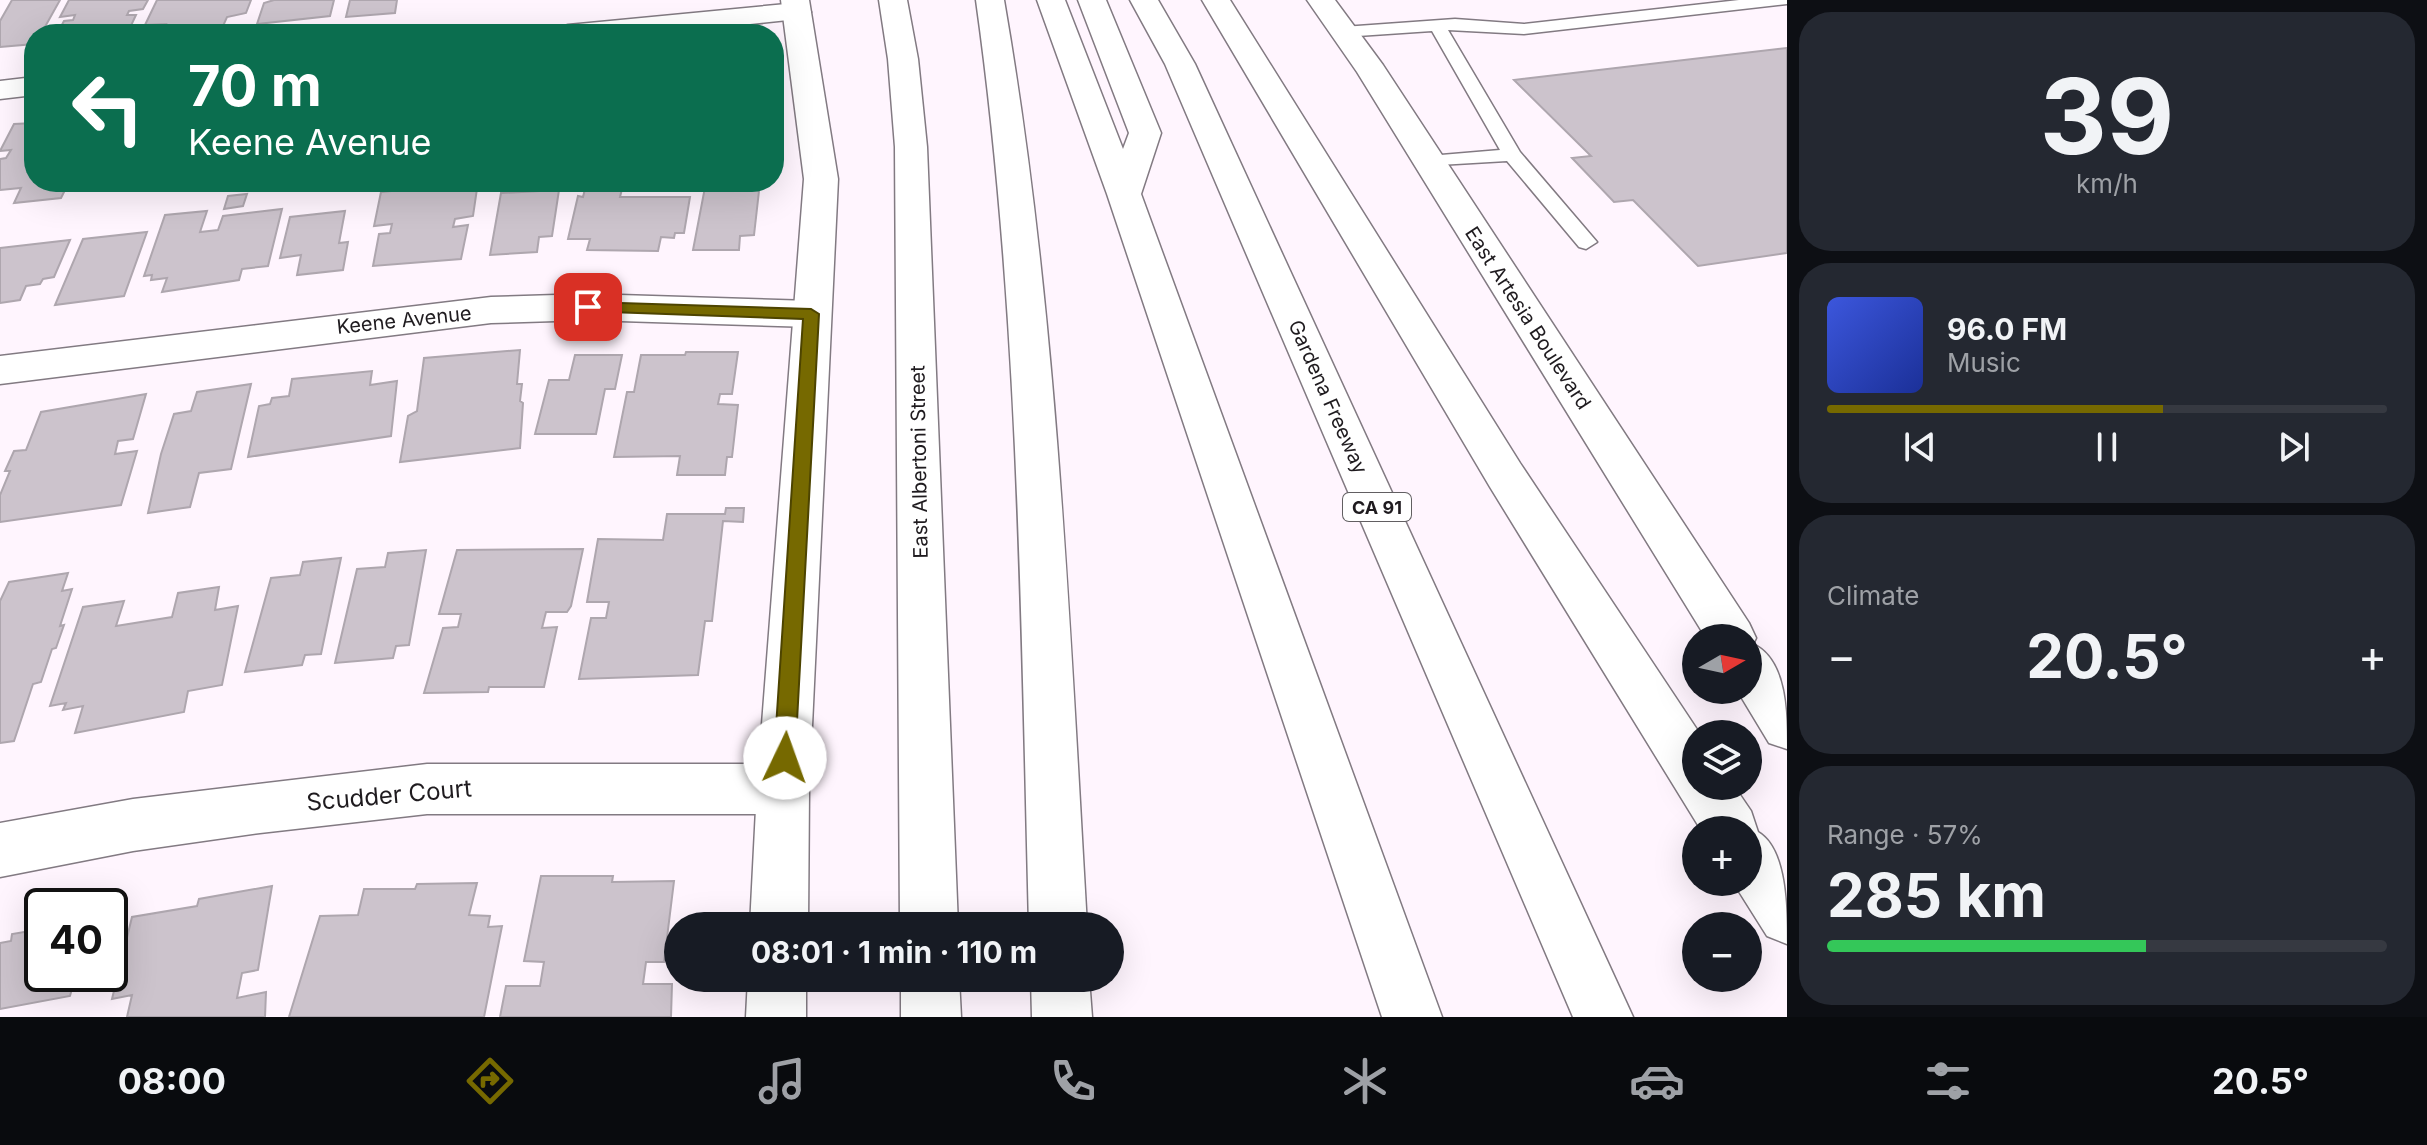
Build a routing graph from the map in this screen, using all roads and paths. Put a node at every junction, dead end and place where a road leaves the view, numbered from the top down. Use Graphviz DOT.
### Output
graph roads {
  1 [pos="893,0"];
  2 [pos="990,0"];
  3 [pos="1051,0"];
  4 [pos="1092,0"];
  5 [pos="1144,0"];
  6 [pos="1216,0"];
  7 [pos="1321,0"];
  8 [pos="1784,0"];
  9 [pos="796,6"];
  10 [pos="649,24"];
  11 [pos="1437,25"];
  12 [pos="1343,32"];
  13 [pos="24,87"];
  14 [pos="0,90"];
  15 [pos="1512,155"];
  16 [pos="1429,162"];
  17 [pos="1124,194"];
  18 [pos="1586,242"];
  19 [pos="811,314"];
  20 [pos="0,370"];
  21 [pos="1723,624"];
  22 [pos="1762,686"];
  23 [pos="1787,726"];
  24 [pos="1682,752"];
  25 [pos="783,789"];
  26 [pos="0,850"];
  27 [pos="1762,877"];
  28 [pos="779,912"];
  29 [pos="929,912"];
  30 [pos="1057,912"];
  31 [pos="1787,916"];
  32 [pos="777,992"];
  33 [pos="930,992"];
  34 [pos="1061,992"];
  35 [pos="776,1017"];
  36 [pos="931,1017"];
  37 [pos="1062,1017"];
  38 [pos="1412,1017"];
  39 [pos="1603,1017"];
  1 -- 29 [label="main road, East Albertoni Street"];
  2 -- 30 [label="main road"];
  3 -- 17 [label="main road"];
  4 -- 17 [label="main road"];
  5 -- 39 [label="main road, Gardena Freeway / CA 91"];
  6 -- 24 [label="main road"];
  7 -- 12 [label="main road, East Artesia Boulevard"];
  8 -- 11 [label="lane"];
  9 -- 10 [label="main road"];
  9 -- 19 [label="main road"];
  11 -- 12 [label="lane"];
  11 -- 15 [label="lane"];
  12 -- 16 [label="main road, East Artesia Boulevard"];
  13 -- 14 [label="main road"];
  15 -- 16 [label="lane"];
  15 -- 18 [label="lane"];
  16 -- 21 [label="main road, East Artesia Boulevard"];
  17 -- 38 [label="main road"];
  19 -- 20 [label="main road, Keene Avenue"];
  19 -- 25 [label="main road"];
  22 -- 23 [label="main road"];
  25 -- 26 [label="main road, Scudder Court"];
  25 -- 28 [label="main road"];
  27 -- 31 [label="main road"];
  32 -- 35 [label="main road"];
  33 -- 36 [label="main road"];
  34 -- 37 [label="main road"];
}
